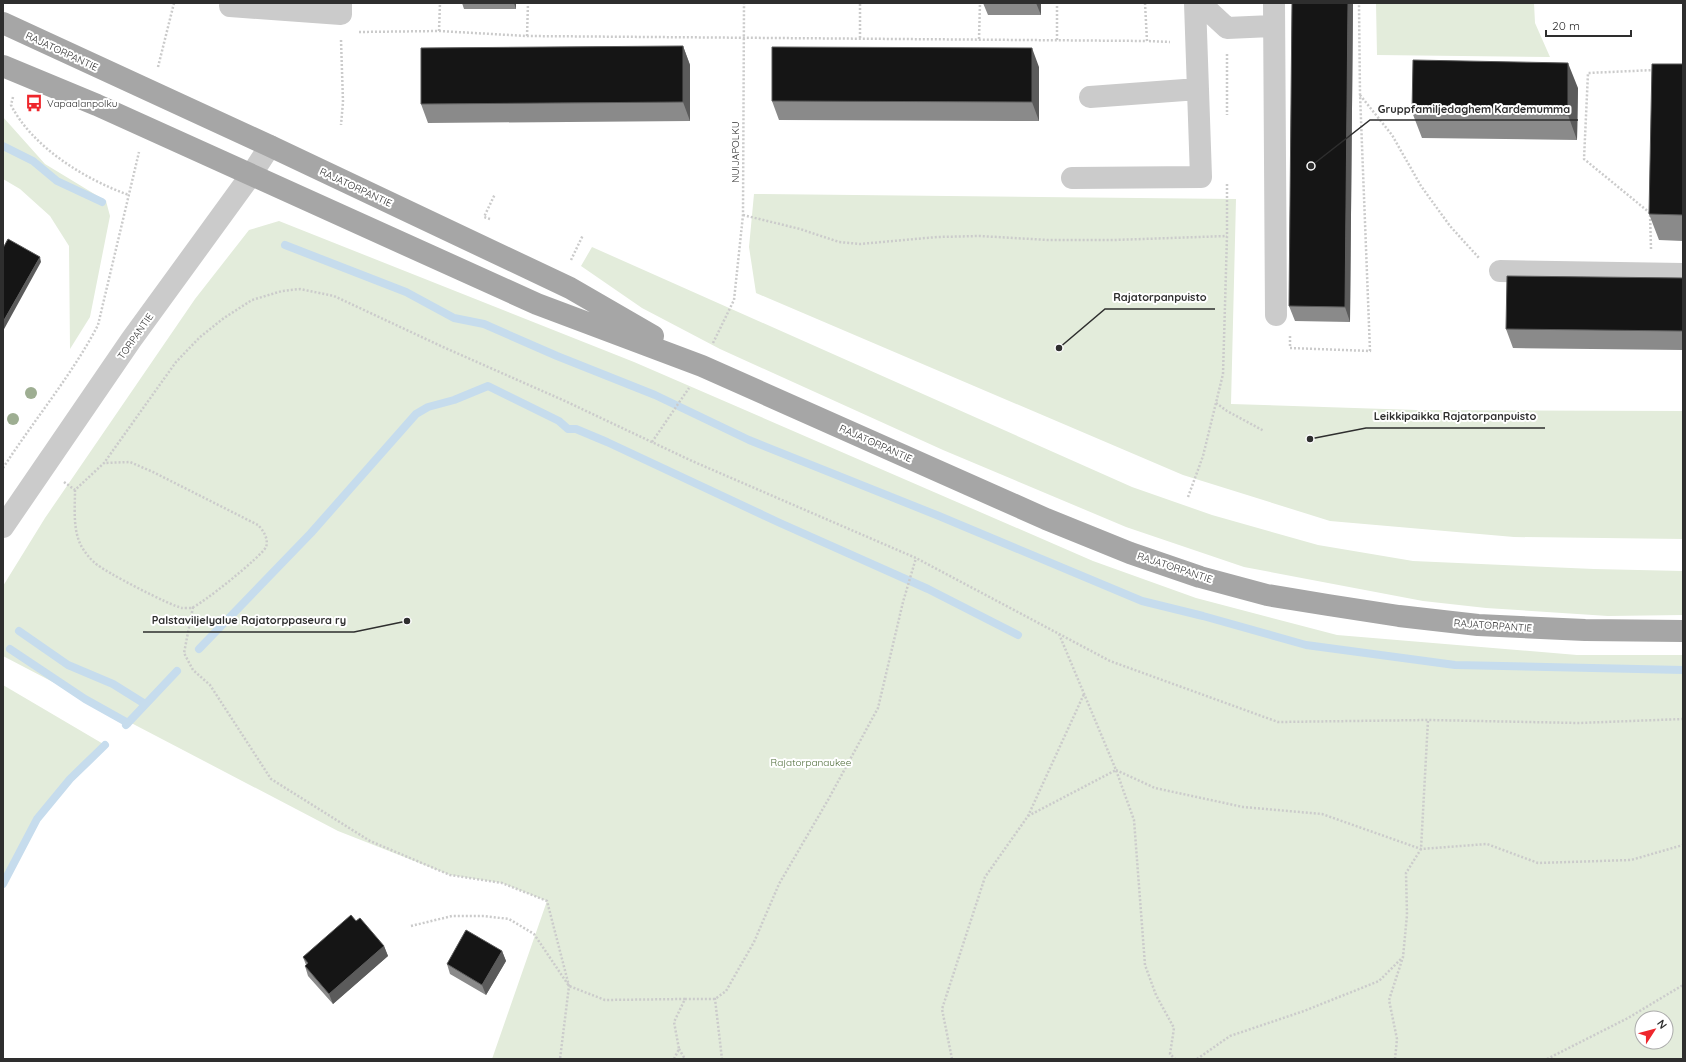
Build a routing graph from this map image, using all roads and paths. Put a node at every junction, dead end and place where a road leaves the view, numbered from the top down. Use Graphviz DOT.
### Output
graph roads {
  1 [pos="174,3"];
  2 [pos="440,3"];
  3 [pos="528,3"];
  4 [pos="744,3"];
  5 [pos="860,3"];
  6 [pos="980,3"];
  7 [pos="1057,3"];
  8 [pos="1195,3"];
  9 [pos="1200,3"];
  10 [pos="1274,3"];
  11 [pos="1359,3"];
  12 [pos="230,6"];
  13 [pos="341,16"];
  14 [pos="3,23"];
  15 [pos="1274,26"];
  16 [pos="1227,28"];
  17 [pos="439,31"];
  18 [pos="527,36"];
  19 [pos="744,36"];
  20 [pos="860,38"];
  21 [pos="979,39"];
  22 [pos="1057,40"];
  23 [pos="1147,41"];
  24 [pos="3,66"];
  25 [pos="158,67"];
  26 [pos="1659,70"];
  27 [pos="1198,89"];
  28 [pos="1360,94"];
  29 [pos="14,95"];
  30 [pos="1090,97"];
  31 [pos="1227,122"];
  32 [pos="341,125"];
  33 [pos="270,146"];
  34 [pos="139,149"];
  35 [pos="251,175"];
  36 [pos="1072,178"];
  37 [pos="1227,184"];
  38 [pos="495,194"];
  39 [pos="129,195"];
  40 [pos="743,215"];
  41 [pos="491,220"];
  42 [pos="583,235"];
  43 [pos="1227,236"];
  44 [pos="570,262"];
  45 [pos="1500,271"];
  46 [pos="1651,273"];
  47 [pos="1683,274"];
  48 [pos="1276,316"];
  49 [pos="702,366"];
  50 [pos="682,398"];
  51 [pos="1216,403"];
  52 [pos="1264,431"];
  53 [pos="652,442"];
  54 [pos="104,464"];
  55 [pos="4,467"];
  56 [pos="43,469"];
  57 [pos="75,490"];
  58 [pos="1188,497"];
  59 [pos="3,527"];
  60 [pos="916,558"];
  61 [pos="193,607"];
  62 [pos="1683,631"];
  63 [pos="1059,634"];
  64 [pos="1084,693"];
  65 [pos="1683,719"];
  66 [pos="1428,720"];
  67 [pos="1116,770"];
  68 [pos="1028,816"];
  69 [pos="1683,845"];
  70 [pos="1421,849"];
  71 [pos="411,926"];
  72 [pos="1403,957"];
  73 [pos="1683,985"];
  74 [pos="569,986"];
  75 [pos="684,999"];
  76 [pos="715,999"];
  77 [pos="680,1049"];
  78 [pos="560,1059"];
  79 [pos="674,1059"];
  80 [pos="685,1059"];
  81 [pos="722,1059"];
  82 [pos="952,1059"];
  83 [pos="1175,1059"];
  84 [pos="1197,1059"];
  85 [pos="1395,1059"];
  86 [pos="1548,1059"];
  1 -- 25 [label="path"];
  2 -- 17 [label="path"];
  3 -- 18 [label="path"];
  4 -- 19 [label="path, NUIJAPOLKU"];
  5 -- 20 [label="path"];
  6 -- 21 [label="path"];
  7 -- 22 [label="path"];
  8 -- 27 [label="street"];
  9 -- 16 [label="street"];
  10 -- 15 [label="street"];
  11 -- 28 [label="path"];
  12 -- 13 [label="street"];
  13 -- 17 [label="path"];
  13 -- 32 [label="path"];
  14 -- 33 [label="main road, RAJATORPANTIE"];
  15 -- 16 [label="street"];
  15 -- 48 [label="street"];
  16 -- 31 [label="path"];
  17 -- 18 [label="path"];
  18 -- 19 [label="path"];
  19 -- 20 [label="path"];
  19 -- 40 [label="path, NUIJAPOLKU"];
  20 -- 21 [label="path"];
  21 -- 22 [label="path"];
  22 -- 23 [label="path"];
  24 -- 35 [label="main road, RAJATORPANTIE"];
  26 -- 46 [label="path"];
  27 -- 30 [label="street"];
  27 -- 36 [label="street"];
  28 -- 45 [label="path"];
  28 -- 48 [label="path"];
  29 -- 39 [label="path"];
  33 -- 35 [label="street, TORPANTIE"];
  33 -- 49 [label="main road, RAJATORPANTIE"];
  34 -- 39 [label="path"];
  35 -- 49 [label="main road, RAJATORPANTIE"];
  35 -- 56 [label="street, TORPANTIE"];
  37 -- 43 [label="path"];
  38 -- 41 [label="path"];
  39 -- 55 [label="path"];
  40 -- 43 [label="path"];
  40 -- 49 [label="path, NUIJAPOLKU"];
  42 -- 44 [label="path"];
  43 -- 51 [label="path"];
  45 -- 46 [label="street"];
  46 -- 47 [label="street"];
  49 -- 62 [label="main road, RAJATORPANTIE"];
  50 -- 53 [label="path"];
  51 -- 52 [label="path"];
  51 -- 58 [label="path"];
  53 -- 54 [label="path"];
  53 -- 60 [label="path"];
  54 -- 57 [label="path"];
  54 -- 61 [label="path"];
  56 -- 57 [label="path"];
  56 -- 59 [label="street, TORPANTIE"];
  57 -- 61 [label="path"];
  60 -- 63 [label="path"];
  60 -- 76 [label="path"];
  61 -- 74 [label="path"];
  63 -- 64 [label="path"];
  63 -- 66 [label="path"];
  64 -- 67 [label="path"];
  64 -- 68 [label="path"];
  65 -- 66 [label="path"];
  66 -- 70 [label="path"];
  67 -- 68 [label="path"];
  67 -- 70 [label="path"];
  67 -- 83 [label="path"];
  68 -- 82 [label="path"];
  69 -- 70 [label="path"];
  70 -- 72 [label="path"];
  71 -- 74 [label="path"];
  72 -- 84 [label="path"];
  72 -- 85 [label="path"];
  73 -- 86 [label="path"];
  74 -- 75 [label="path"];
  74 -- 78 [label="path"];
  75 -- 76 [label="path"];
  75 -- 77 [label="path"];
  76 -- 81 [label="path"];
  77 -- 79 [label="path"];
  77 -- 80 [label="path"];
}
